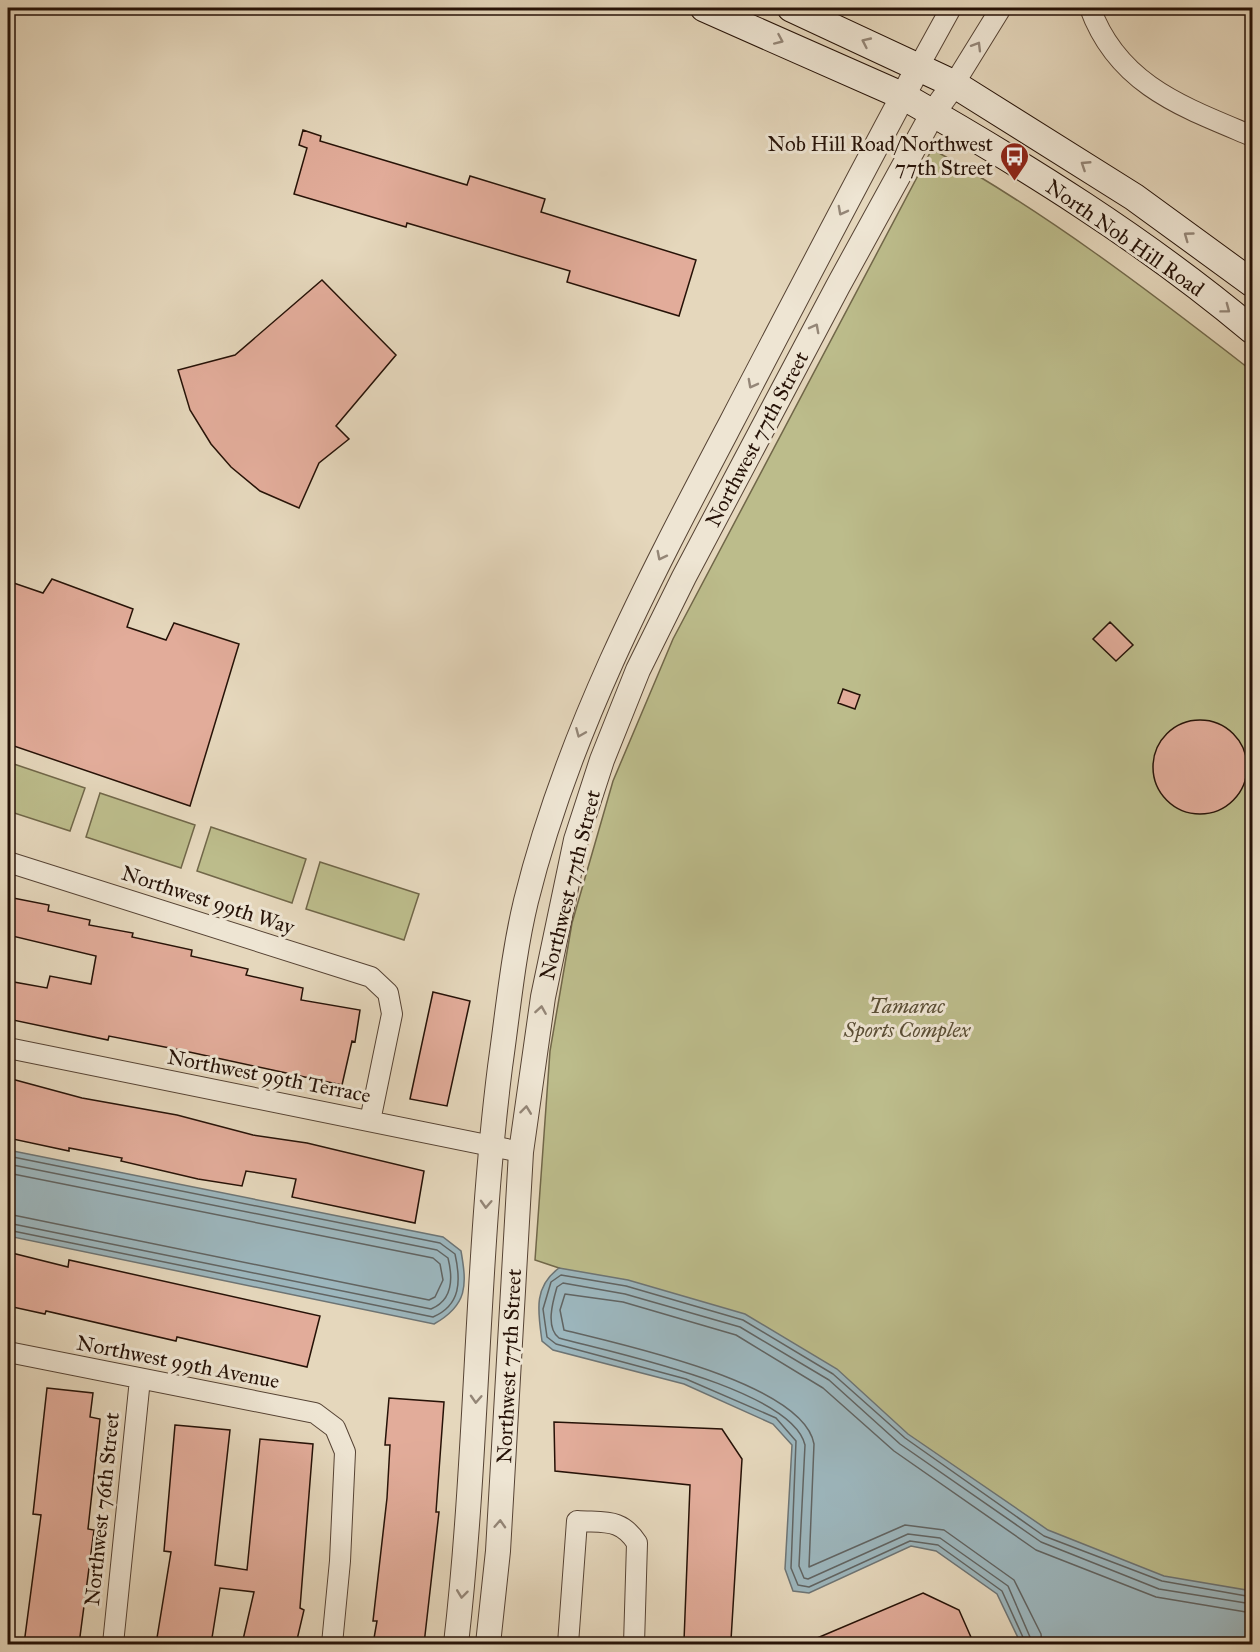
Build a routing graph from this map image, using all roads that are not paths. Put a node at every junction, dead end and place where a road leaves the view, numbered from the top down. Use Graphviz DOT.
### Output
graph roads {
  1 [pos="704,8"];
  2 [pos="791,8"];
  3 [pos="951,8"];
  4 [pos="1001,8"];
  5 [pos="1090,8"];
  6 [pos="919,66"];
  7 [pos="954,84"];
  8 [pos="903,96"];
  9 [pos="933,113"];
  10 [pos="1252,136"];
  11 [pos="1252,283"];
  12 [pos="1252,330"];
  13 [pos="8,862"];
  14 [pos="8,1048"];
  15 [pos="370,1121"];
  16 [pos="490,1146"];
  17 [pos="521,1152"];
  18 [pos="8,1352"];
  19 [pos="140,1379"];
  20 [pos="113,1644"];
  21 [pos="332,1644"];
  22 [pos="456,1644"];
  23 [pos="489,1644"];
  24 [pos="568,1644"];
  25 [pos="634,1644"];
  1 -- 8 [label="main road, North Nob Hill Road, one-way"];
  6 -- 2 [label="main road, North Nob Hill Road, one-way"];
  3 -- 6 [label="street, Northwest 77th Street"];
  7 -- 4 [label="street, Northwest 77th Street, one-way"];
  5 -- 10 [label="street"];
  6 -- 7 [label="main road, North Nob Hill Road"];
  6 -- 8 [label="street, Northwest 77th Street"];
  7 -- 9 [label="street, Northwest 77th Street"];
  11 -- 7 [label="main road, North Nob Hill Road, one-way"];
  8 -- 9 [label="main road, North Nob Hill Road"];
  8 -- 16 [label="street, Northwest 77th Street, one-way"];
  9 -- 12 [label="main road, North Nob Hill Road, one-way"];
  17 -- 9 [label="street, Northwest 77th Street, one-way"];
  13 -- 15 [label="street, Northwest 99th Way"];
  14 -- 15 [label="street, Northwest 99th Terrace"];
  15 -- 16 [label="street, Northwest 99th Terrace"];
  16 -- 17 [label="street, Northwest 99th Terrace"];
  16 -- 22 [label="street, Northwest 77th Street, one-way"];
  23 -- 17 [label="street, Northwest 77th Street, one-way"];
  18 -- 19 [label="street, Northwest 99th Avenue"];
  19 -- 20 [label="street, Northwest 76th Street"];
  19 -- 21 [label="street, Northwest 99th Avenue"];
  24 -- 25 [label="street"];
}
